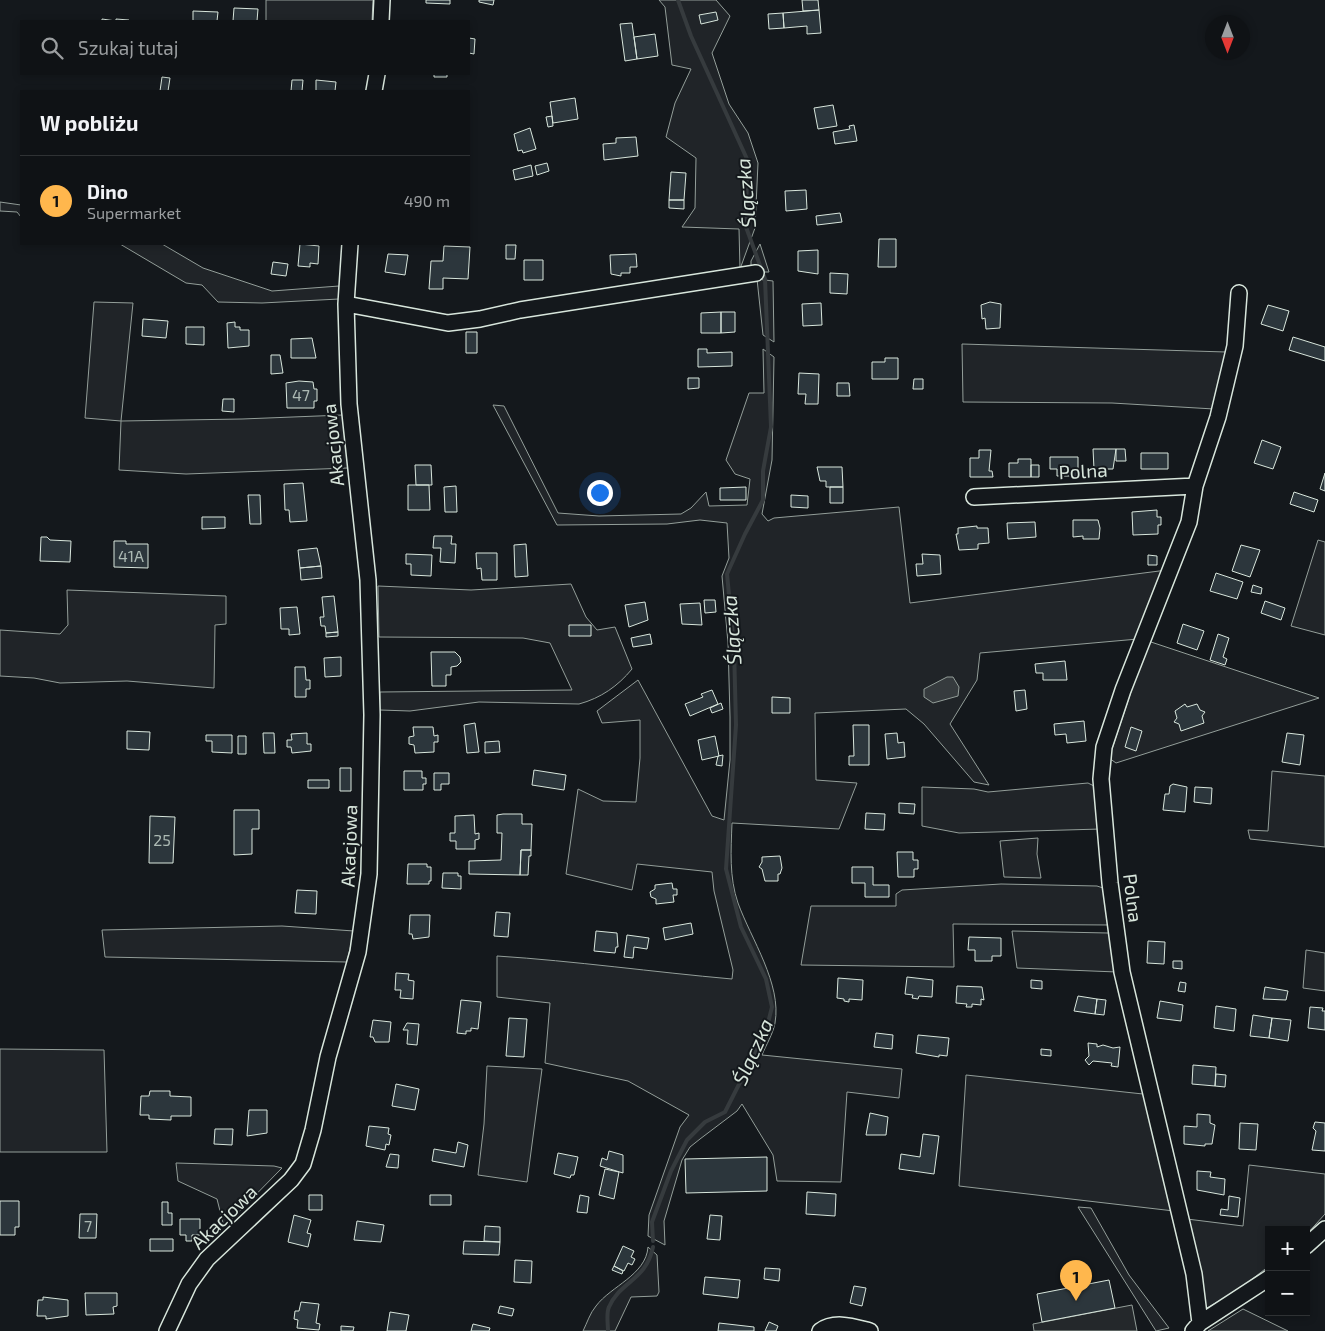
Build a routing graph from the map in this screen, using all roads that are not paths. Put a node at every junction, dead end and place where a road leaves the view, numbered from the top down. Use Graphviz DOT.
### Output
graph roads {
  1 [pos="382,0"];
  2 [pos="381,20"];
  3 [pos="377,75"];
  4 [pos="374,90"];
  5 [pos="350,245"];
  6 [pos="756,273"];
  7 [pos="1239,293"];
  8 [pos="346,304"];
  9 [pos="1195,486"];
  10 [pos="974,497"];
  11 [pos="1325,1229"];
  12 [pos="1310,1242"];
  13 [pos="1265,1281"];
  14 [pos="1197,1327"];
  15 [pos="167,1331"];
  16 [pos="820,1331"];
  17 [pos="870,1331"];
  1 -- 2 [label="street"];
  3 -- 4 [label="street"];
  5 -- 8 [label="street, Akacjowa"];
  6 -- 8 [label="street"];
  7 -- 9 [label="street, Polna"];
  8 -- 15 [label="street, Akacjowa"];
  9 -- 10 [label="street, Polna"];
  9 -- 14 [label="street, Polna"];
  11 -- 12 [label="street"];
  13 -- 14 [label="street"];
  16 -- 17 [label="street"];
}
